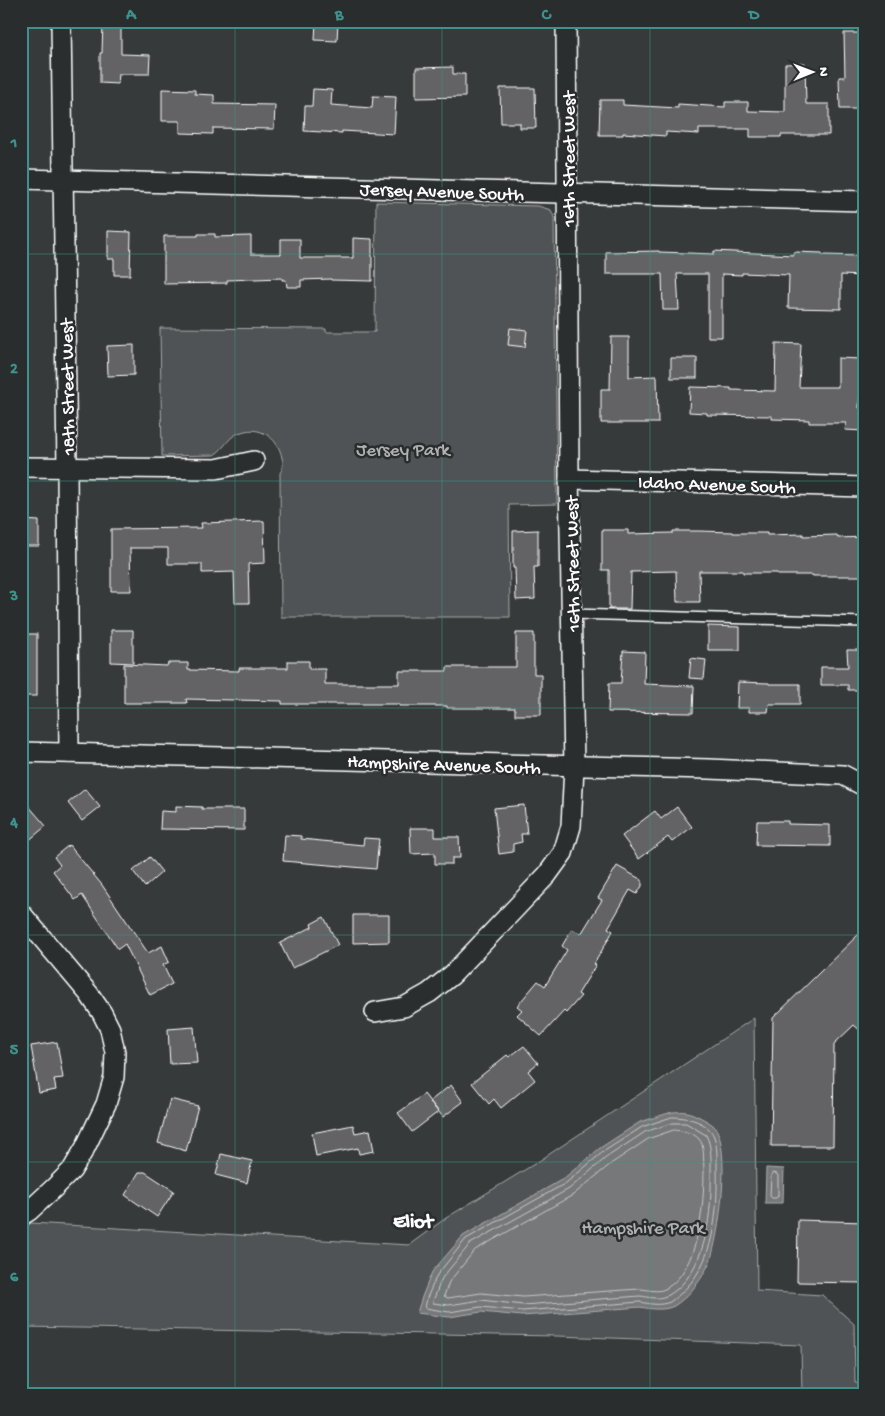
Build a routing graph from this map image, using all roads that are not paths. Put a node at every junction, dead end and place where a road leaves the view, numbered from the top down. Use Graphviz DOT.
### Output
graph roads {
  1 [pos="61,21"];
  2 [pos="566,21"];
  3 [pos="21,179"];
  4 [pos="62,180"];
  5 [pos="567,194"];
  6 [pos="864,201"];
  7 [pos="254,461"];
  8 [pos="21,466"];
  9 [pos="67,467"];
  10 [pos="570,479"];
  11 [pos="864,487"];
  12 [pos="572,614"];
  13 [pos="864,622"];
  14 [pos="21,752"];
  15 [pos="69,753"];
  16 [pos="574,766"];
  17 [pos="864,786"];
  18 [pos="21,913"];
  19 [pos="375,1012"];
  20 [pos="24,1212"];
  1 -- 4 [label="street, 18th Street West"];
  2 -- 5 [label="street, 16th Street West"];
  3 -- 4 [label="street, Jersey Avenue South"];
  4 -- 5 [label="street, Jersey Avenue South"];
  4 -- 9 [label="street, 18th Street West"];
  5 -- 6 [label="street, Jersey Avenue South"];
  5 -- 10 [label="street, 16th Street West"];
  7 -- 9 [label="street"];
  8 -- 9 [label="street"];
  9 -- 15 [label="street, 18th Street West"];
  10 -- 11 [label="street, Idaho Avenue South"];
  10 -- 12 [label="street, 16th Street West"];
  12 -- 13 [label="lane"];
  12 -- 16 [label="street, 16th Street West"];
  14 -- 15 [label="street, Hampshire Avenue South"];
  15 -- 16 [label="street, Hampshire Avenue South"];
  16 -- 17 [label="street, Hampshire Avenue South"];
  16 -- 19 [label="street, 16th Street West"];
  18 -- 20 [label="street"];
}
